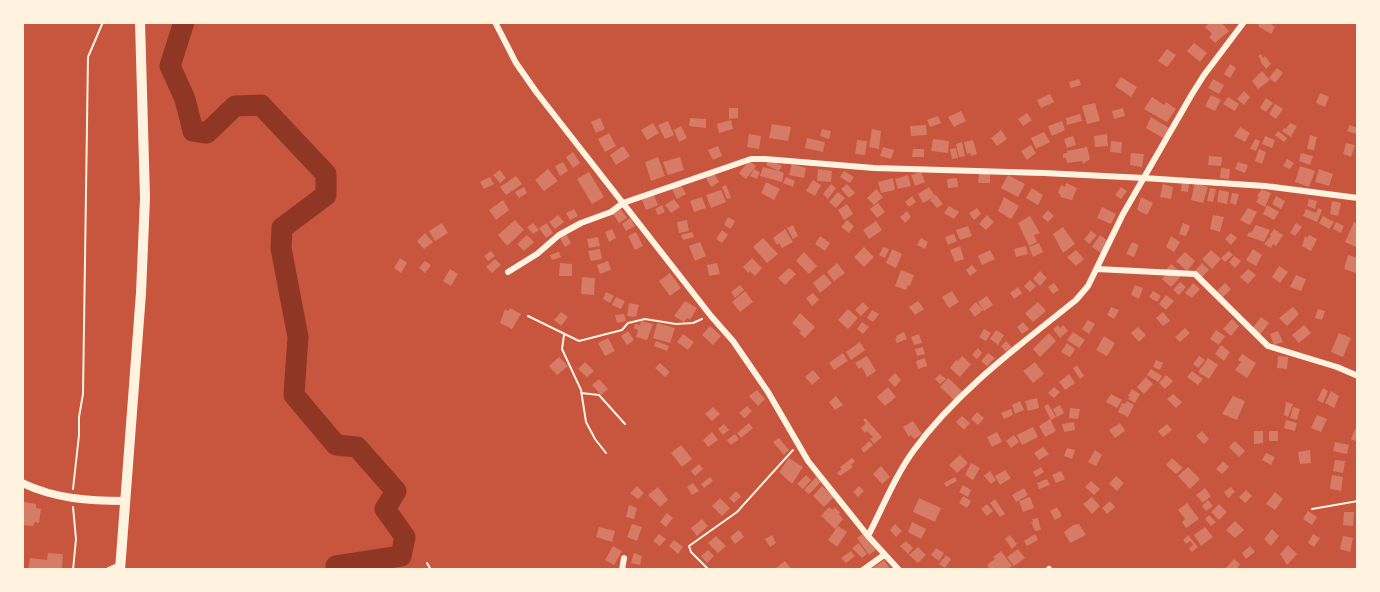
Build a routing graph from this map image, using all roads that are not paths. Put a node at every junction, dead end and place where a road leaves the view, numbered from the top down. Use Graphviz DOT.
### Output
graph roads {
  1 [pos="140,22"];
  2 [pos="495,22"];
  3 [pos="1244,22"];
  4 [pos="1144,178"];
  5 [pos="1358,198"];
  6 [pos="623,203"];
  7 [pos="1097,269"];
  8 [pos="508,272"];
  9 [pos="1358,376"];
  10 [pos="22,483"];
  11 [pos="125,501"];
  12 [pos="868,536"];
  13 [pos="884,555"];
  14 [pos="624,558"];
  15 [pos="121,567"];
  16 [pos="109,570"];
  17 [pos="622,570"];
  18 [pos="863,570"];
  19 [pos="899,570"];
  1 -- 11 [label="highway"];
  2 -- 6 [label="street"];
  3 -- 4 [label="street"];
  4 -- 5 [label="street"];
  4 -- 6 [label="street"];
  4 -- 7 [label="street"];
  6 -- 8 [label="street"];
  6 -- 12 [label="street"];
  7 -- 9 [label="street"];
  7 -- 12 [label="street"];
  10 -- 11 [label="street"];
  11 -- 15 [label="highway"];
  12 -- 13 [label="street"];
  13 -- 18 [label="street"];
  13 -- 19 [label="street"];
  14 -- 17 [label="street"];
  15 -- 16 [label="street"];
}
